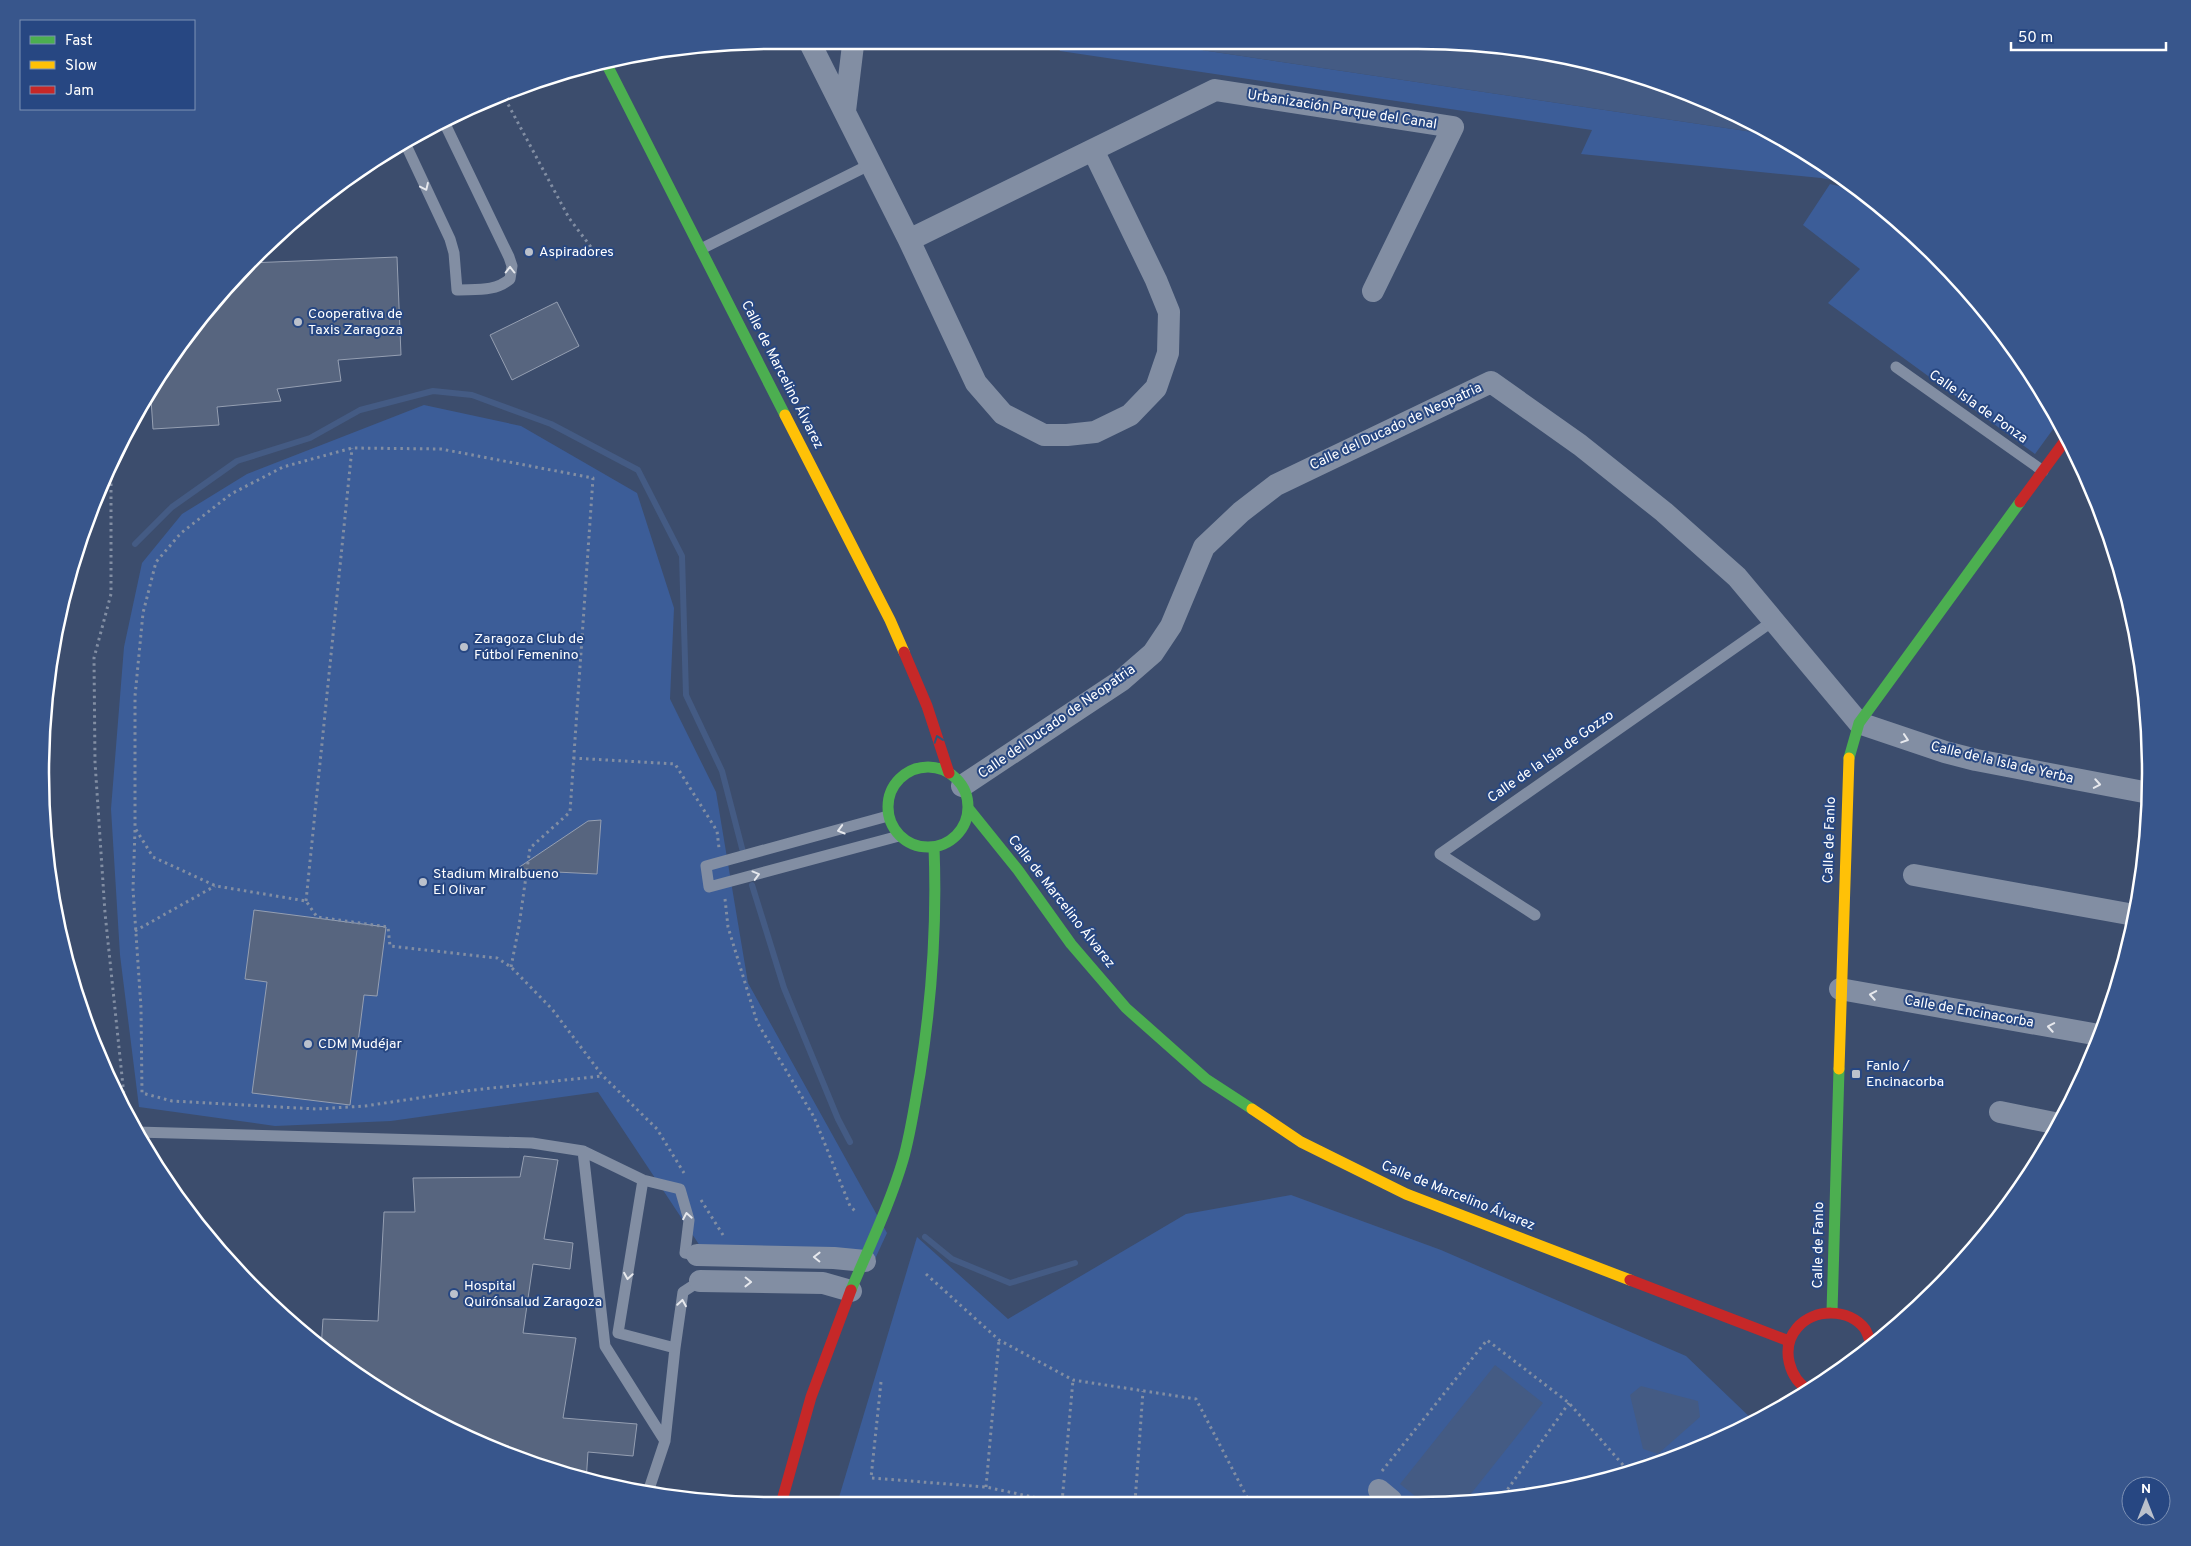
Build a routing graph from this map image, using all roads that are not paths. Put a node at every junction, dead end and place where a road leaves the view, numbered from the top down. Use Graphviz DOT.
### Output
graph roads {
  1 [pos="813,49"];
  2 [pos="852,49"];
  3 [pos="608,68"];
  4 [pos="844,111"];
  5 [pos="446,127"];
  6 [pos="407,148"];
  7 [pos="1093,150"];
  8 [pos="871,164"];
  9 [pos="909,240"];
  10 [pos="701,249"];
  11 [pos="1373,291"];
  12 [pos="1896,367"];
  13 [pos="2063,444"];
  14 [pos="2043,470"];
  15 [pos="1773,621"];
  16 [pos="927,706"];
  17 [pos="1859,723"];
  18 [pos="925,732"];
  19 [pos="956,780"];
  20 [pos="2142,792"];
  21 [pos="968,808"];
  22 [pos="888,816"];
  23 [pos="968,834"];
  24 [pos="899,836"];
  25 [pos="993,839"];
  26 [pos="934,848"];
  27 [pos="1914,875"];
  28 [pos="2128,913"];
  29 [pos="1535,915"];
  30 [pos="1840,989"];
  31 [pos="2093,1035"];
  32 [pos="2000,1112"];
  33 [pos="2052,1123"];
  34 [pos="144,1132"];
  35 [pos="583,1151"];
  36 [pos="643,1180"];
  37 [pos="697,1255"];
  38 [pos="865,1261"];
  39 [pos="700,1281"];
  40 [pos="851,1291"];
  41 [pos="1832,1312"];
  42 [pos="1869,1340"];
  43 [pos="1790,1341"];
  44 [pos="675,1348"];
  45 [pos="1803,1386"];
  46 [pos="665,1441"];
  47 [pos="650,1486"];
  48 [pos="783,1497"];
  1 -- 4 [label="street"];
  2 -- 4 [label="street"];
  3 -- 10 [label="street, Calle de Marcelino Álvarez"];
  4 -- 8 [label="street"];
  6 -- 5 [label="lane, one-way"];
  7 -- 9 [label="street, Urbanización Parque del Canal"];
  7 -- 9 [label="street"];
  7 -- 11 [label="street, Urbanización Parque del Canal"];
  8 -- 9 [label="street"];
  8 -- 10 [label="lane"];
  10 -- 16 [label="street, Calle de Marcelino Álvarez"];
  12 -- 14 [label="lane, Calle Isla de Ponza"];
  13 -- 14 [label="street, Calle de Fanlo"];
  14 -- 17 [label="street, Calle de Fanlo"];
  15 -- 17 [label="street, Calle del Ducado de Neopatria"];
  15 -- 19 [label="street, Calle del Ducado de Neopatria"];
  15 -- 29 [label="lane, Calle de la Isla de Gozzo"];
  16 -- 18 [label="street, Calle de Marcelino Álvarez"];
  19 -- 16 [label="street, Calle de Marcelino Álvarez, one-way"];
  17 -- 20 [label="street, Calle de la Isla de Yerba, one-way"];
  17 -- 30 [label="street, Calle de Fanlo"];
  19 -- 21 [label="street, Calle de Marcelino Álvarez"];
  19 -- 22 [label="street"];
  21 -- 23 [label="street"];
  21 -- 25 [label="street, Calle de Marcelino Álvarez"];
  22 -- 24 [label="street"];
  22 -- 24 [label="lane, one-way"];
  23 -- 25 [label="street, Calle de Marcelino Álvarez"];
  23 -- 26 [label="street"];
  24 -- 26 [label="street"];
  25 -- 43 [label="street, Calle de Marcelino Álvarez"];
  26 -- 38 [label="street"];
  27 -- 28 [label="street"];
  31 -- 30 [label="street, Calle de Encinacorba, one-way"];
  30 -- 41 [label="street, Calle de Fanlo"];
  32 -- 33 [label="street"];
  34 -- 35 [label="lane"];
  35 -- 36 [label="lane"];
  35 -- 46 [label="lane"];
  37 -- 36 [label="lane, one-way"];
  36 -- 44 [label="lane, one-way"];
  38 -- 37 [label="street, one-way"];
  38 -- 40 [label="street"];
  39 -- 40 [label="street, one-way"];
  44 -- 39 [label="lane, one-way"];
  40 -- 48 [label="street"];
  41 -- 42 [label="street"];
  41 -- 43 [label="street"];
  43 -- 45 [label="street"];
  44 -- 46 [label="lane"];
  46 -- 47 [label="lane"];
}
